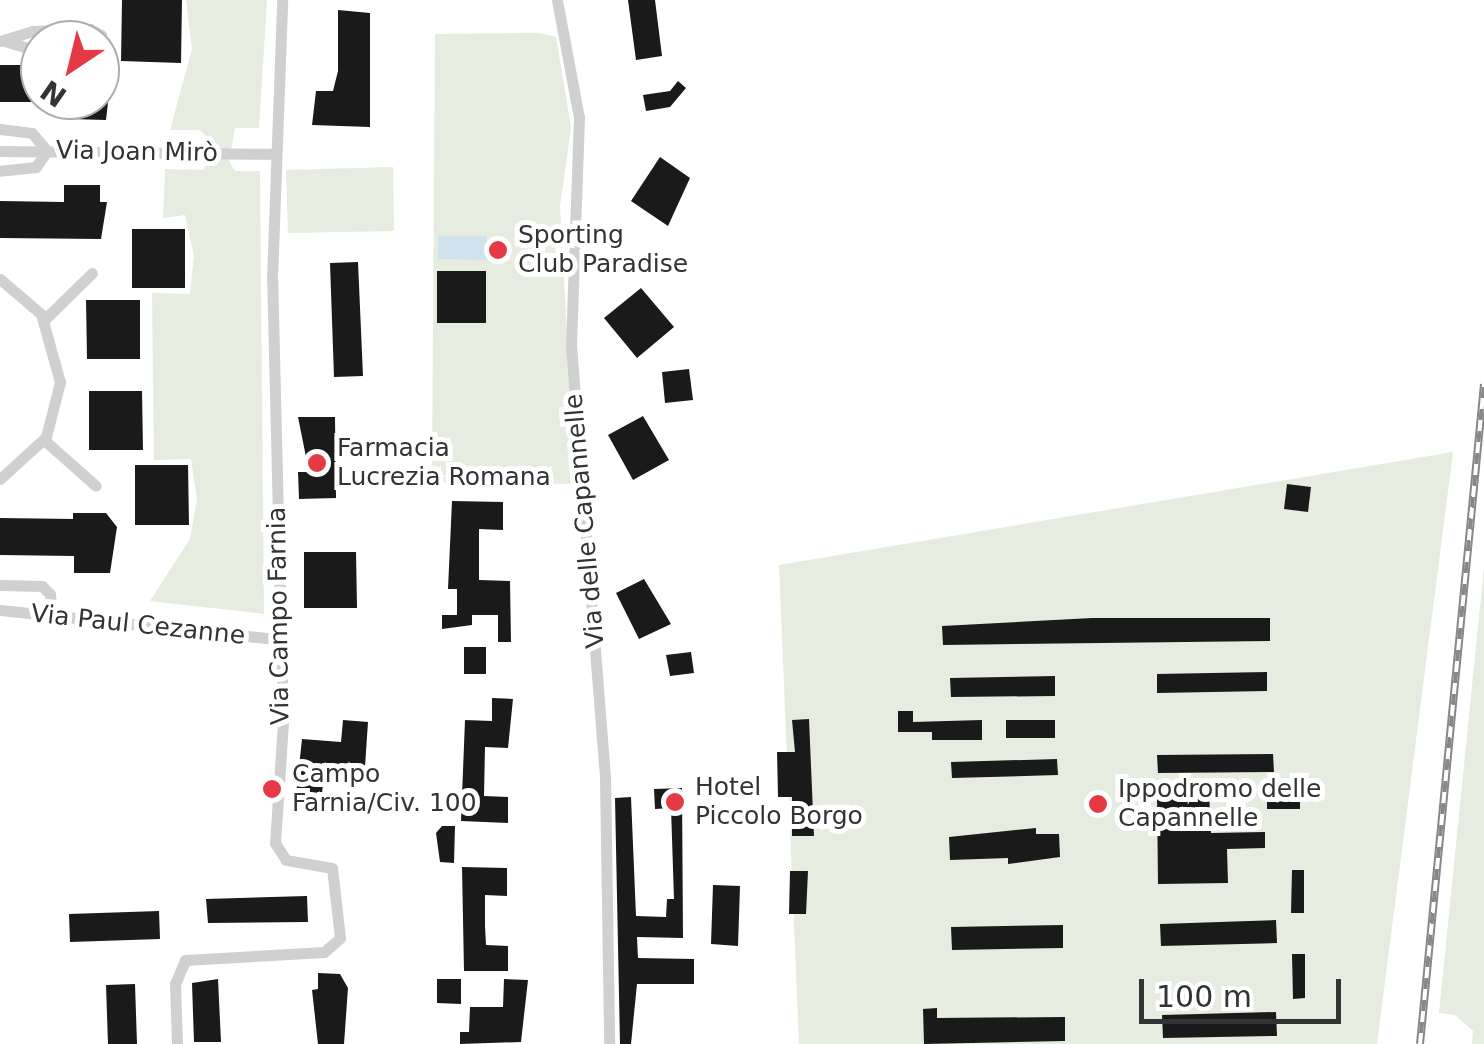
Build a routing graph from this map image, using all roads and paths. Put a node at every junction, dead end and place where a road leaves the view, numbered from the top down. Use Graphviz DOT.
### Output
graph roads {
  1 [pos="282,0"];
  2 [pos="557,0"];
  3 [pos="0,128"];
  4 [pos="0,151"];
  5 [pos="47,151"];
  6 [pos="274,154"];
  7 [pos="0,172"];
  8 [pos="92,273"];
  9 [pos="0,279"];
  10 [pos="44,320"];
  11 [pos="44,440"];
  12 [pos="0,479"];
  13 [pos="96,486"];
  14 [pos="0,585"];
  15 [pos="0,610"];
  16 [pos="52,616"];
  17 [pos="277,639"];
  18 [pos="177,1044"];
  19 [pos="609,1044"];
  1 -- 6 [label="street, Via Campo Farnia"];
  2 -- 19 [label="street, Via delle Capannelle"];
  3 -- 5 [label="street"];
  4 -- 5 [label="street, Via Joan Mirò"];
  5 -- 6 [label="street, Via Joan Mirò"];
  5 -- 7 [label="street"];
  6 -- 17 [label="street, Via Campo Farnia"];
  8 -- 10 [label="street"];
  9 -- 10 [label="street"];
  10 -- 11 [label="street"];
  11 -- 12 [label="street"];
  11 -- 13 [label="street"];
  14 -- 16 [label="street"];
  15 -- 16 [label="street, Via Paul Cezanne"];
  16 -- 17 [label="street, Via Paul Cezanne"];
  17 -- 18 [label="street, Via Campo Farnia"];
}
